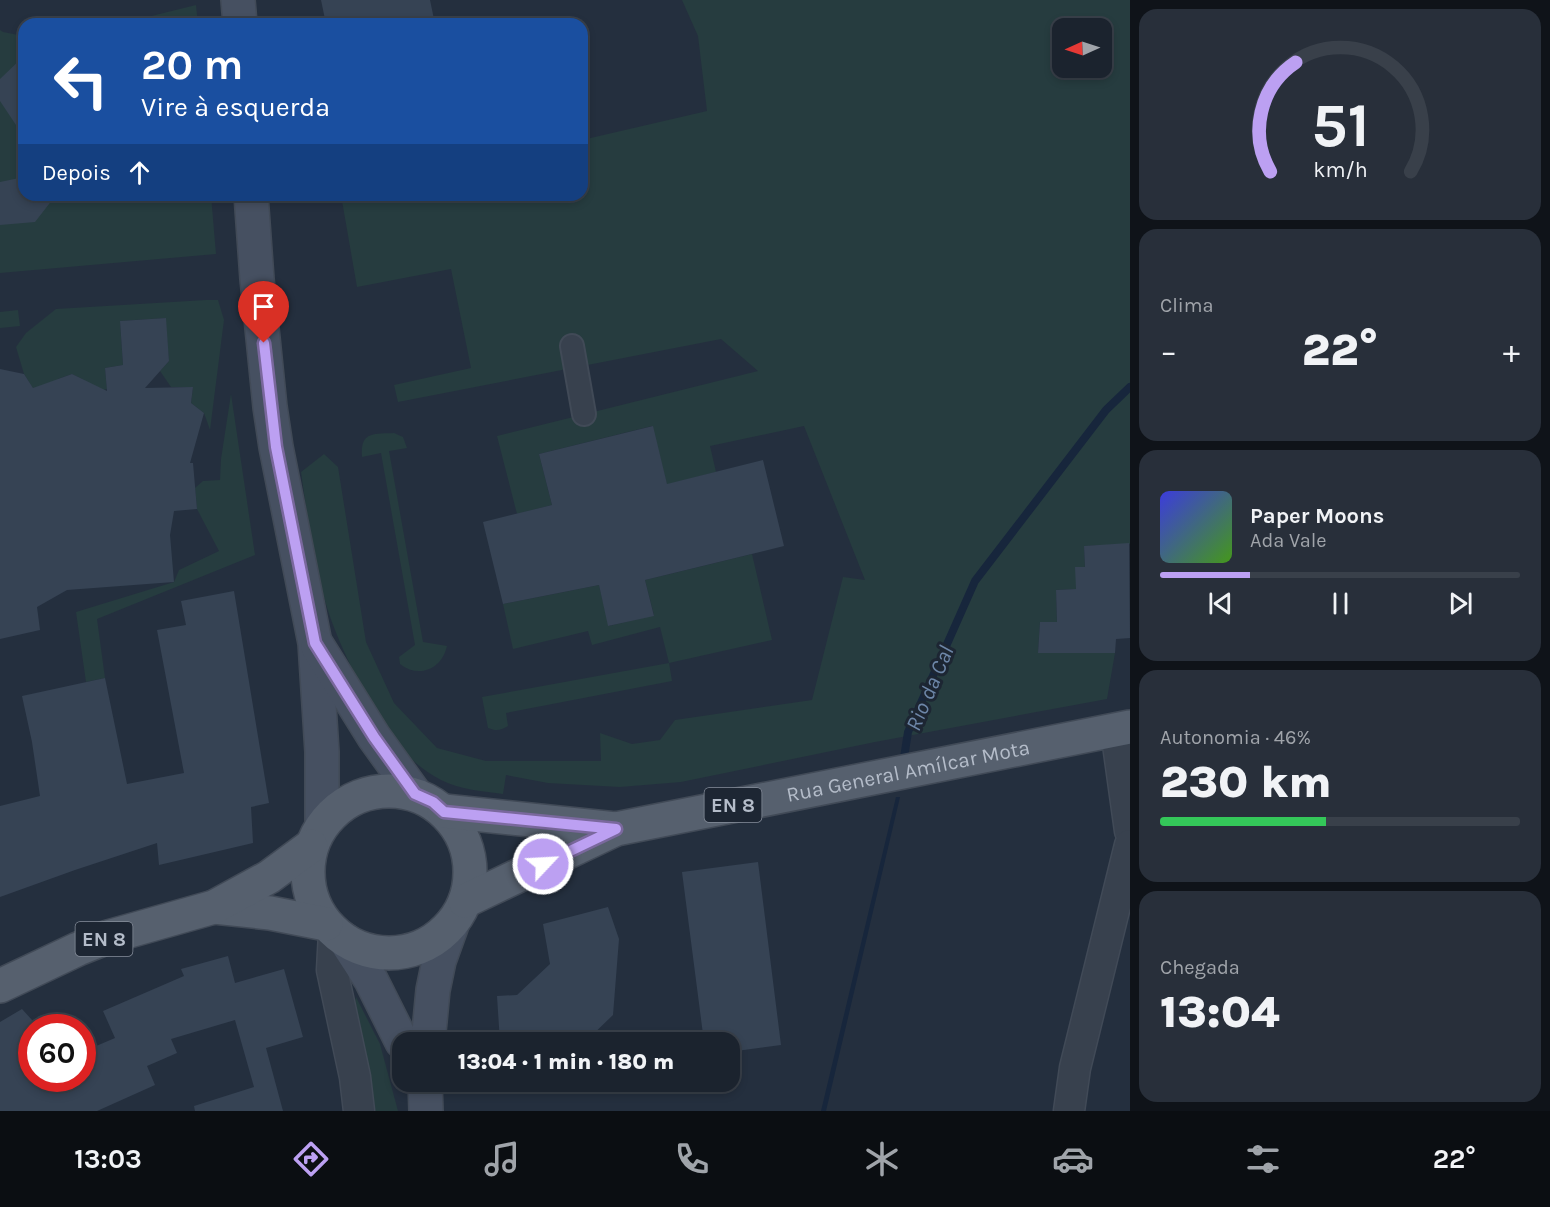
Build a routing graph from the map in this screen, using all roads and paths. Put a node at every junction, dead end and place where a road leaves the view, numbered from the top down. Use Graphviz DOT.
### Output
graph roads {
  1 [pos="238,0"];
  2 [pos="240,18"];
  3 [pos="251,201"];
  4 [pos="572,346"];
  5 [pos="584,414"];
  6 [pos="315,643"];
  7 [pos="1123,729"];
  8 [pos="415,794"];
  9 [pos="444,812"];
  10 [pos="616,829"];
  11 [pos="1130,831"];
  12 [pos="317,835"];
  13 [pos="1130,845"];
  14 [pos="214,907"];
  15 [pos="459,911"];
  16 [pos="335,932"];
  17 [pos="0,986"];
  18 [pos="397,1032"];
  19 [pos="429,1032"];
  20 [pos="359,1111"];
  21 [pos="1069,1111"];
  1 -- 2 [label="main road"];
  3 -- 6 [label="main road"];
  4 -- 5 [label="street"];
  6 -- 8 [label="main road"];
  6 -- 12 [label="main road"];
  7 -- 10 [label="main road, Rua General Amílcar Mota / EN 8"];
  7 -- 11 [label="street"];
  8 -- 9 [label="main road"];
  8 -- 12 [label="main road"];
  9 -- 10 [label="main road"];
  9 -- 15 [label="main road"];
  10 -- 15 [label="main road"];
  12 -- 14 [label="main road"];
  12 -- 16 [label="main road"];
  13 -- 21 [label="street"];
  14 -- 16 [label="main road"];
  14 -- 17 [label="main road, EN 8"];
  15 -- 16 [label="main road"];
  15 -- 19 [label="main road"];
  16 -- 18 [label="main road"];
  16 -- 20 [label="street"];
}
